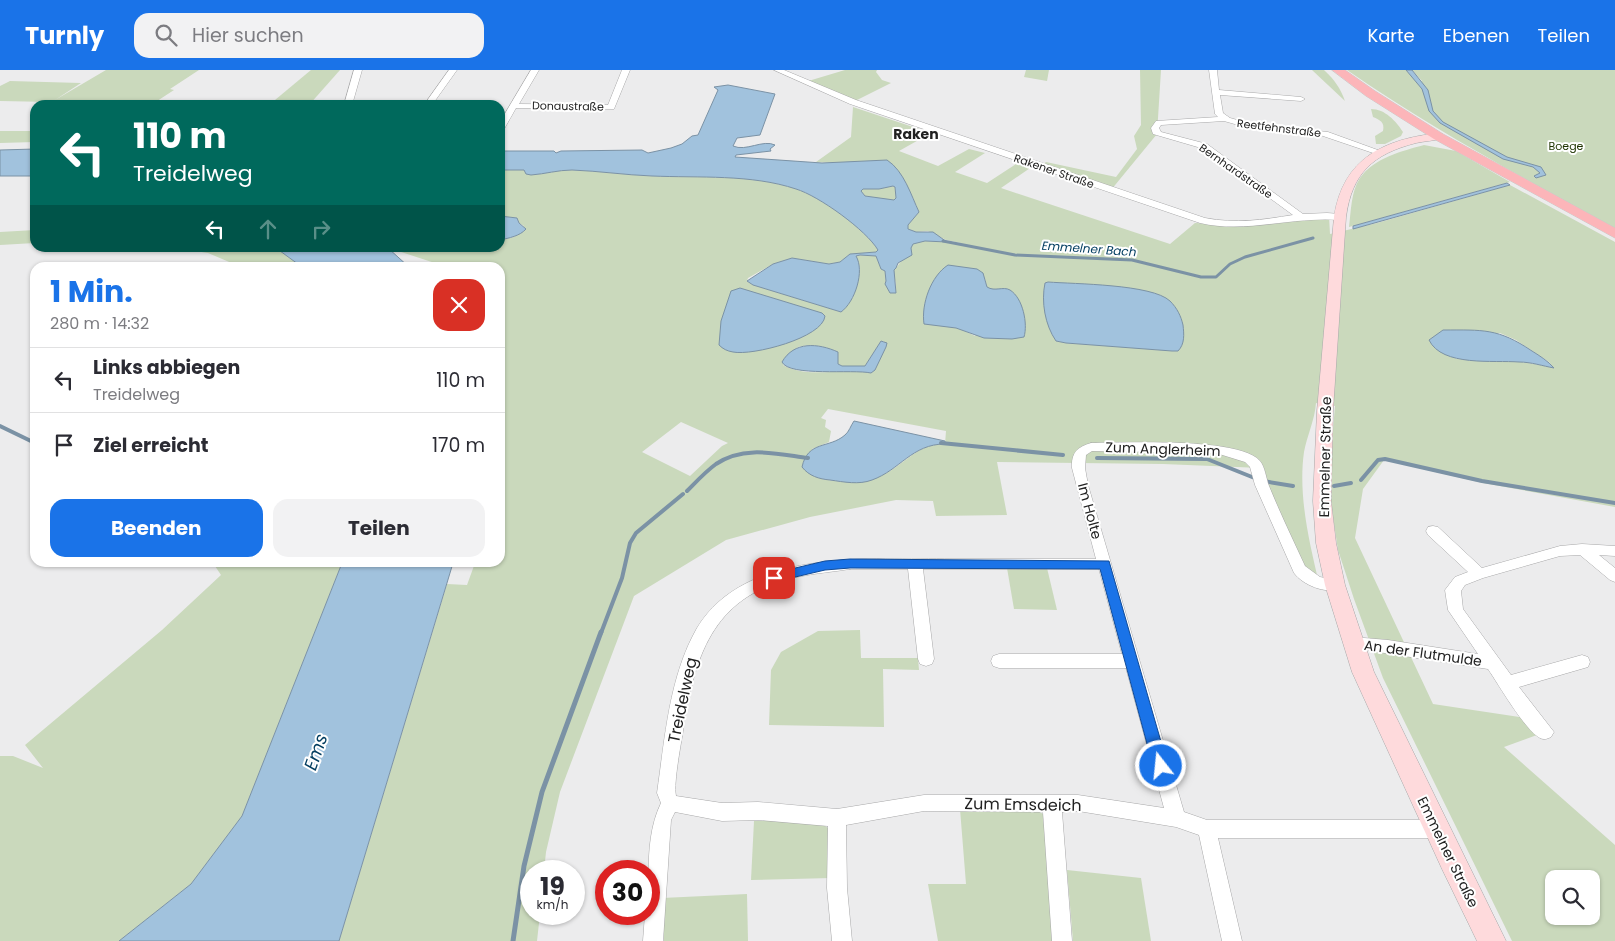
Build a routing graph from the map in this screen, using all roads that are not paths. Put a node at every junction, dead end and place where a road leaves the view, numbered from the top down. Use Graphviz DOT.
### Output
graph roads {
  1 [pos="358,70"];
  2 [pos="453,70"];
  3 [pos="535,70"];
  4 [pos="626,70"];
  5 [pos="778,70"];
  6 [pos="1213,70"];
  7 [pos="1338,70"];
  8 [pos="1216,92"];
  9 [pos="1301,98"];
  10 [pos="349,100"];
  11 [pos="432,100"];
  12 [pos="1383,102"];
  13 [pos="512,109"];
  14 [pos="505,111"];
  15 [pos="1224,119"];
  16 [pos="505,121"];
  17 [pos="1443,138"];
  18 [pos="1411,140"];
  19 [pos="1398,146"];
  20 [pos="1382,153"];
  21 [pos="1300,216"];
  22 [pos="1340,218"];
  23 [pos="1615,234"];
  24 [pos="1083,449"];
  25 [pos="1433,531"];
  26 [pos="1582,549"];
  27 [pos="1615,551"];
  28 [pos="1104,564"];
  29 [pos="915,565"];
  30 [pos="1479,574"];
  31 [pos="1615,576"];
  32 [pos="1335,585"];
  33 [pos="1352,643"];
  34 [pos="926,660"];
  35 [pos="999,661"];
  36 [pos="1131,661"];
  37 [pos="1582,662"];
  38 [pos="1493,663"];
  39 [pos="1508,683"];
  40 [pos="1545,732"];
  41 [pos="670,803"];
  42 [pos="1052,804"];
  43 [pos="837,818"];
  44 [pos="1176,818"];
  45 [pos="1207,829"];
  46 [pos="1436,829"];
  47 [pos="653,941"];
  48 [pos="842,941"];
  49 [pos="1062,941"];
  50 [pos="1232,941"];
  51 [pos="1492,941"];
  1 -- 10 [label="street"];
  2 -- 11 [label="street"];
  3 -- 13 [label="street, Donaustraße"];
  4 -- 13 [label="street, Donaustraße"];
  5 -- 21 [label="street, Rakener Straße"];
  6 -- 8 [label="street, Reetfehnstraße"];
  7 -- 12 [label="main road"];
  8 -- 9 [label="street"];
  8 -- 15 [label="street, Reetfehnstraße"];
  12 -- 17 [label="main road"];
  12 -- 18 [label="main road"];
  13 -- 14 [label="street"];
  13 -- 16 [label="street, Donaustraße"];
  15 -- 20 [label="street, Reetfehnstraße"];
  15 -- 21 [label="street, Bernhardstraße"];
  17 -- 18 [label="street, Emmelner Straße"];
  17 -- 19 [label="street, Emmelner Straße"];
  17 -- 23 [label="main road"];
  18 -- 19 [label="street, Emmelner Straße"];
  19 -- 20 [label="street, Emmelner Straße"];
  20 -- 22 [label="street, Emmelner Straße"];
  21 -- 22 [label="street, Rakener Straße"];
  22 -- 32 [label="street, Emmelner Straße"];
  24 -- 28 [label="street, Im Holte"];
  24 -- 32 [label="street, Zum Anglerheim"];
  25 -- 30 [label="street"];
  26 -- 27 [label="street, An der Flutmulde"];
  26 -- 30 [label="street, An der Flutmulde"];
  26 -- 31 [label="street"];
  28 -- 29 [label="street, Treidelweg"];
  28 -- 36 [label="street, Im Holte"];
  29 -- 34 [label="street"];
  29 -- 41 [label="street, Treidelweg"];
  30 -- 38 [label="street, An der Flutmulde"];
  32 -- 33 [label="street, Emmelner Straße"];
  33 -- 38 [label="street, An der Flutmulde"];
  33 -- 46 [label="street, Emmelner Straße"];
  35 -- 36 [label="street"];
  36 -- 44 [label="street, Im Holte"];
  37 -- 39 [label="street"];
  38 -- 39 [label="street, An der Flutmulde"];
  39 -- 40 [label="street, An der Flutmulde"];
  41 -- 43 [label="street, Zum Emsdeich"];
  41 -- 47 [label="street, Treidelweg"];
  42 -- 43 [label="street, Zum Emsdeich"];
  42 -- 44 [label="street, Zum Emsdeich"];
  42 -- 49 [label="street"];
  43 -- 48 [label="street"];
  44 -- 45 [label="street, Zum Emsdeich"];
  45 -- 46 [label="street, Zum Emsdeich"];
  45 -- 50 [label="street"];
  46 -- 51 [label="street, Emmelner Straße"];
}
